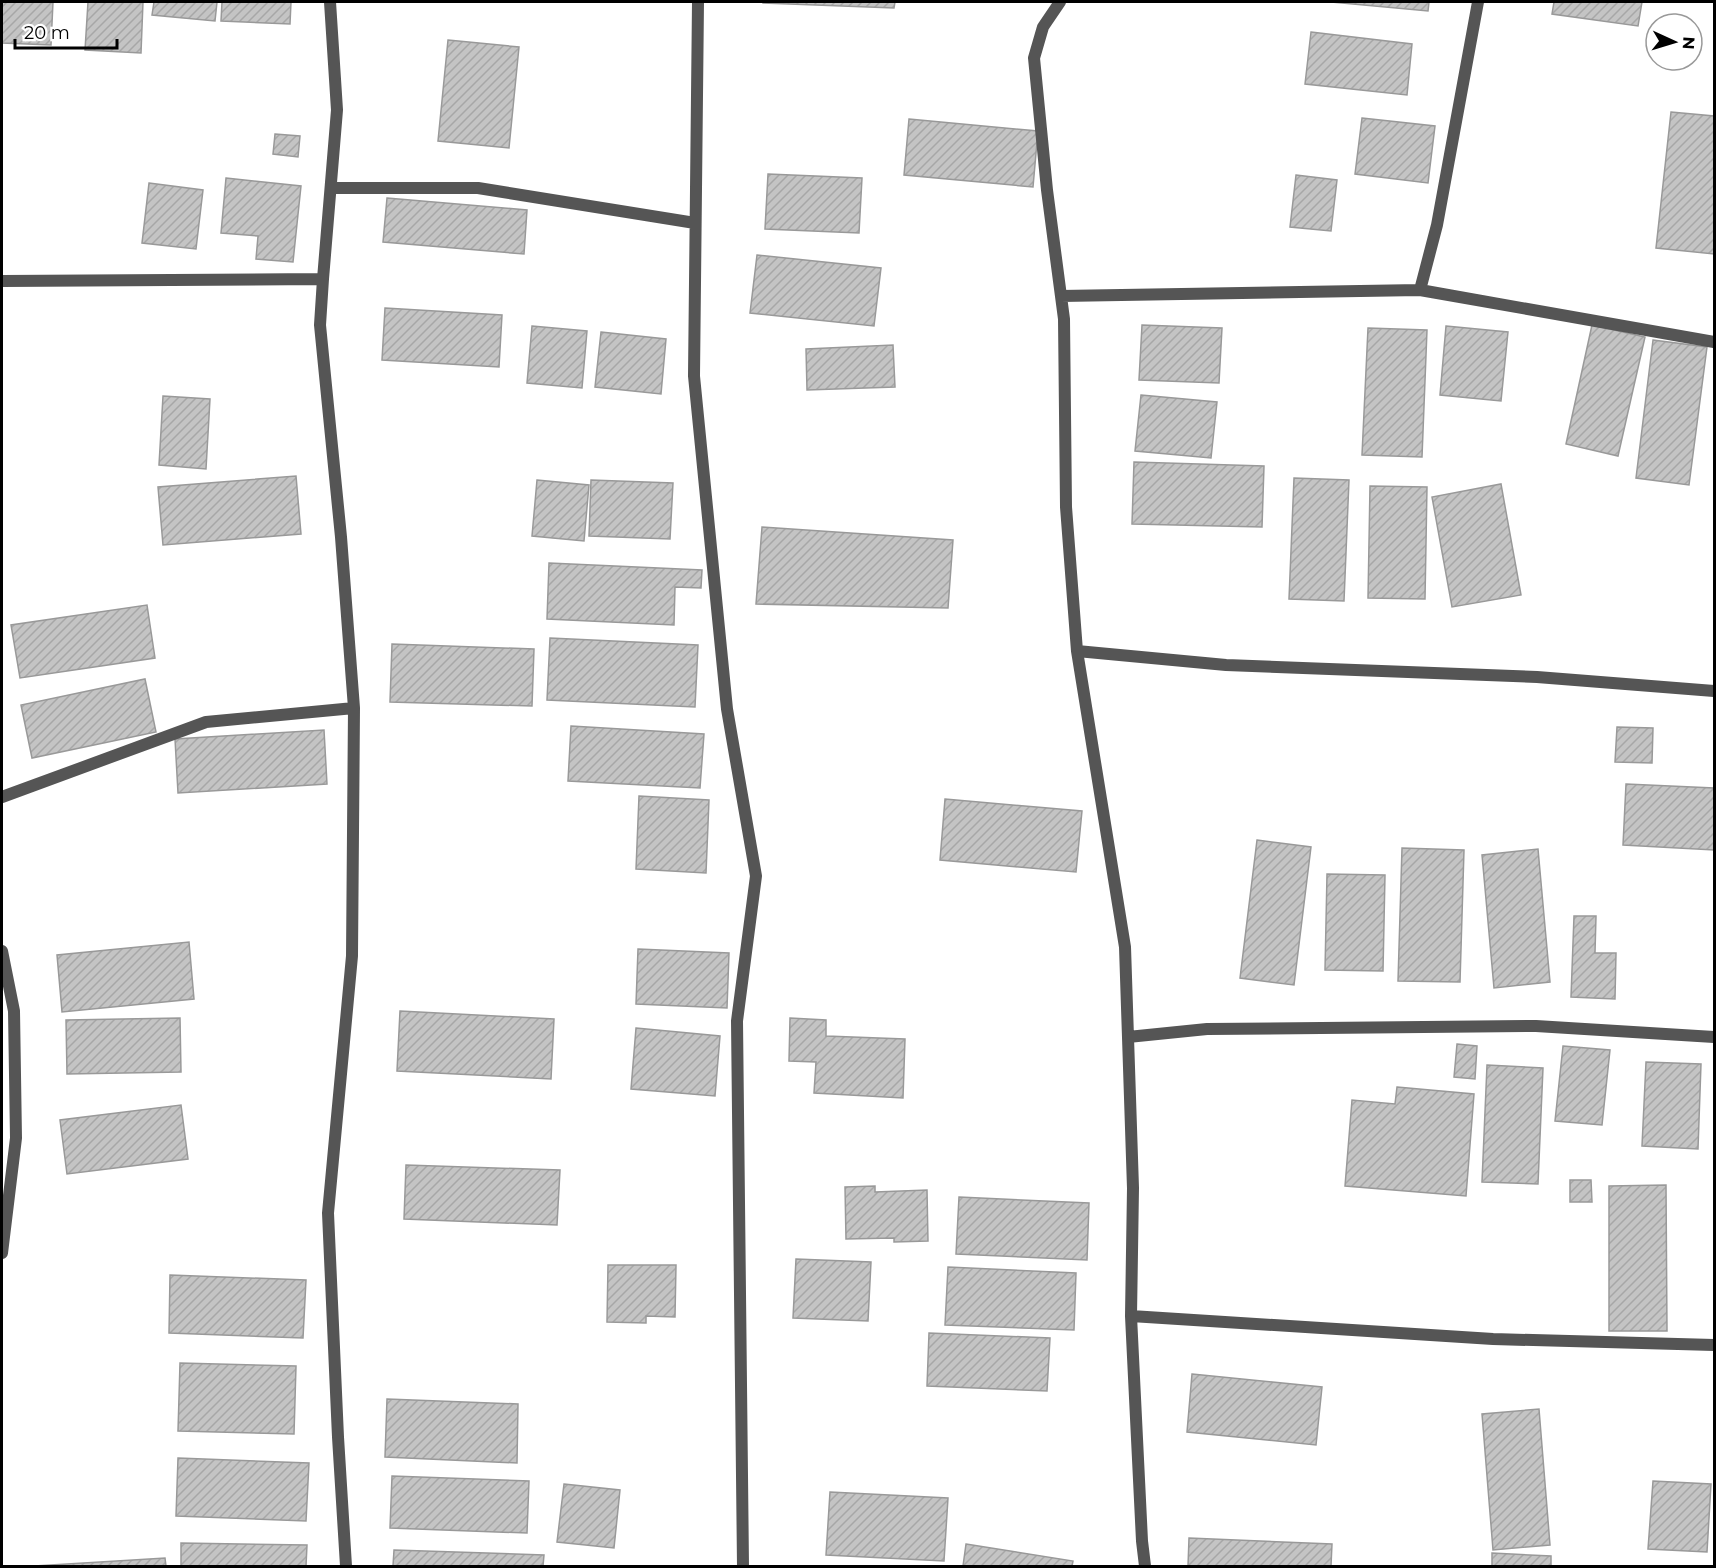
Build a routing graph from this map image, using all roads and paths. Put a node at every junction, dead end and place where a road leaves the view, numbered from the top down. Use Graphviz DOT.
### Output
graph roads {
  1 [pos="330,2"];
  2 [pos="698,2"];
  3 [pos="1059,2"];
  4 [pos="1478,2"];
  5 [pos="331,188"];
  6 [pos="695,223"];
  7 [pos="322,279"];
  8 [pos="2,281"];
  9 [pos="1420,290"];
  10 [pos="1061,296"];
  11 [pos="1714,342"];
  12 [pos="1077,651"];
  13 [pos="1714,691"];
  14 [pos="354,708"];
  15 [pos="2,797"];
  16 [pos="2,951"];
  17 [pos="1128,1037"];
  18 [pos="1714,1037"];
  19 [pos="2,1253"];
  20 [pos="1131,1316"];
  21 [pos="1714,1345"];
  22 [pos="346,1566"];
  23 [pos="743,1566"];
  24 [pos="1145,1566"];
  1 -- 5 [label="street"];
  2 -- 6 [label="street"];
  3 -- 10 [label="street"];
  4 -- 9 [label="street"];
  5 -- 6 [label="street"];
  5 -- 7 [label="street"];
  6 -- 23 [label="street"];
  7 -- 8 [label="street"];
  7 -- 14 [label="street"];
  9 -- 10 [label="street"];
  9 -- 11 [label="street"];
  10 -- 12 [label="street"];
  12 -- 13 [label="street"];
  12 -- 17 [label="street"];
  14 -- 15 [label="street"];
  14 -- 22 [label="street"];
  16 -- 19 [label="street"];
  17 -- 18 [label="street"];
  17 -- 20 [label="street"];
  20 -- 21 [label="street"];
  20 -- 24 [label="street"];
}
